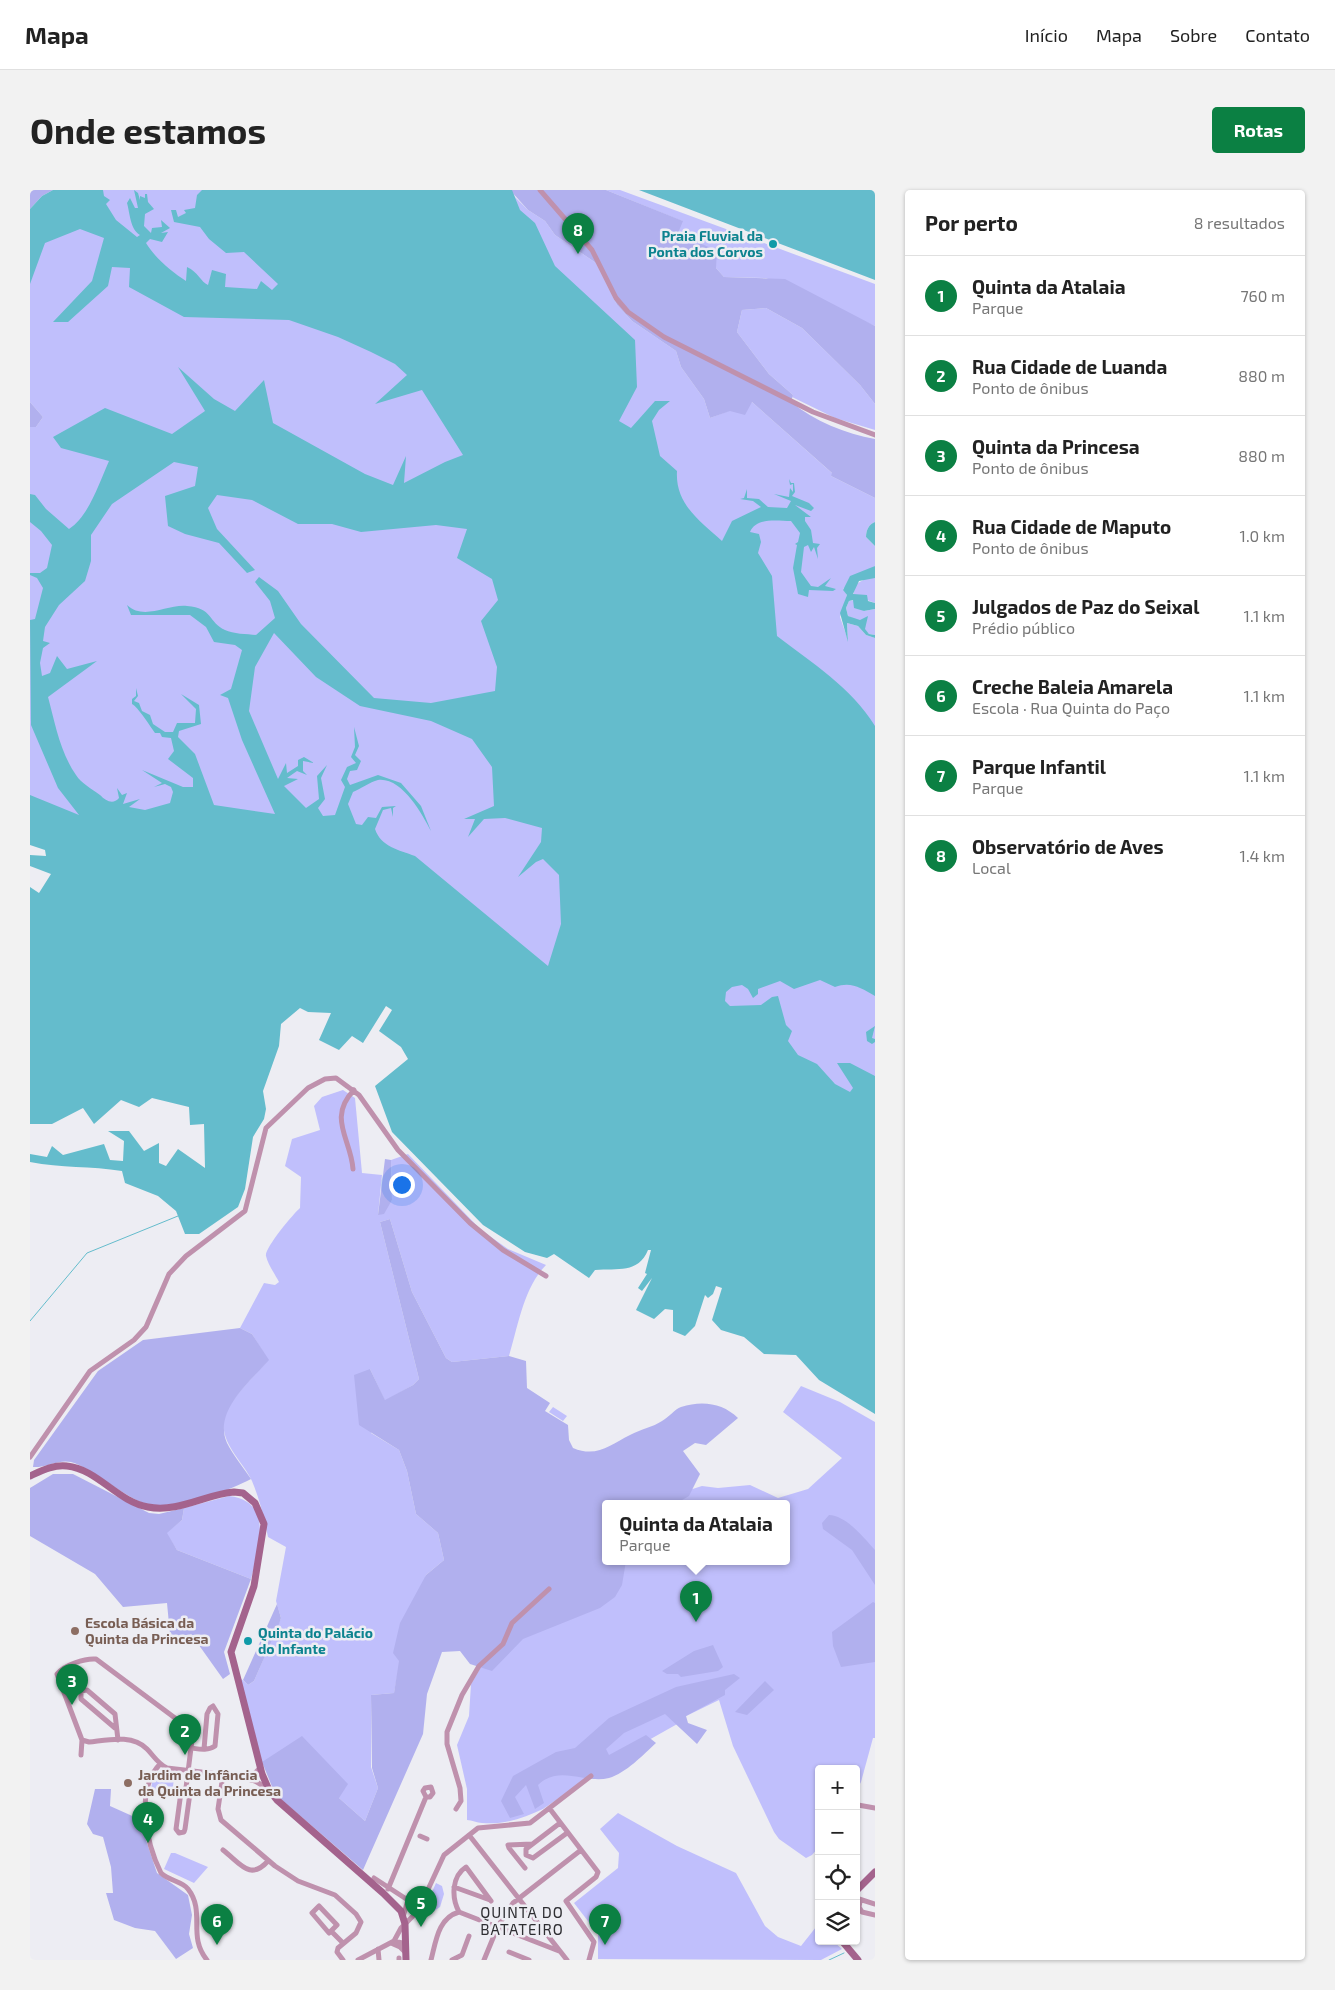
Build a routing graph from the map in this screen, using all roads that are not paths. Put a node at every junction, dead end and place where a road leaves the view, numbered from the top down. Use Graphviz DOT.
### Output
graph roads {
  1 [pos="540,190"];
  2 [pos="875,435"];
  3 [pos="354,1090"];
  4 [pos="354,1169"];
  5 [pos="546,1276"];
  6 [pos="30,1457"];
  7 [pos="30,1476"];
  8 [pos="549,1589"];
  9 [pos="115,1728"];
  10 [pos="82,1740"];
  11 [pos="118,1740"];
  12 [pos="191,1748"];
  13 [pos="204,1749"];
  14 [pos="81,1755"];
  15 [pos="160,1764"];
  16 [pos="260,1768"];
  17 [pos="188,1771"];
  18 [pos="223,1775"];
  19 [pos="591,1776"];
  20 [pos="244,1777"];
  21 [pos="186,1788"];
  22 [pos="269,1790"];
  23 [pos="426,1797"];
  24 [pos="550,1808"];
  25 [pos="875,1808"];
  26 [pos="456,1809"];
  27 [pos="857,1810"];
  28 [pos="560,1823"];
  29 [pos="411,1832"];
  30 [pos="567,1833"];
  31 [pos="469,1835"];
  32 [pos="427,1839"];
  33 [pos="533,1844"];
  34 [pos="223,1850"];
  35 [pos="581,1850"];
  36 [pos="268,1861"];
  37 [pos="525,1868"];
  38 [pos="875,1872"];
  39 [pos="374,1878"];
  40 [pos="454,1886"];
  41 [pos="860,1887"];
  42 [pos="388,1888"];
  43 [pos="518,1898"];
  44 [pos="408,1900"];
  45 [pos="858,1900"];
  46 [pos="860,1900"];
  47 [pos="414,1904"];
  48 [pos="875,1904"];
  49 [pos="459,1912"];
  50 [pos="875,1915"];
  51 [pos="404,1920"];
  52 [pos="498,1926"];
  53 [pos="331,1931"];
  54 [pos="469,1936"];
  55 [pos="393,1942"];
  56 [pos="343,1943"];
  57 [pos="406,1944"];
  58 [pos="845,1945"];
  59 [pos="398,1946"];
  60 [pos="378,1949"];
  61 [pos="509,1952"];
  62 [pos="560,1952"];
  63 [pos="403,1959"];
  64 [pos="207,1960"];
  65 [pos="343,1960"];
  66 [pos="358,1960"];
  67 [pos="379,1960"];
  68 [pos="431,1960"];
  69 [pos="452,1960"];
  70 [pos="484,1960"];
  71 [pos="529,1960"];
  72 [pos="567,1960"];
  73 [pos="589,1960"];
  74 [pos="858,1960"];
  1 -- 2 [label="street"];
  3 -- 4 [label="street"];
  3 -- 5 [label="street"];
  3 -- 6 [label="street"];
  7 -- 16 [label="main road"];
  8 -- 26 [label="street"];
  9 -- 9 [label="street"];
  9 -- 11 [label="street"];
  10 -- 11 [label="street"];
  10 -- 12 [label="street"];
  10 -- 14 [label="street"];
  11 -- 15 [label="street"];
  12 -- 13 [label="street"];
  12 -- 17 [label="street"];
  13 -- 13 [label="street"];
  15 -- 17 [label="street"];
  15 -- 64 [label="street"];
  16 -- 20 [label="street"];
  16 -- 22 [label="main road"];
  17 -- 18 [label="street"];
  17 -- 21 [label="street"];
  18 -- 20 [label="street"];
  18 -- 36 [label="street"];
  19 -- 24 [label="street"];
  20 -- 22 [label="street"];
  21 -- 21 [label="street"];
  22 -- 51 [label="main road"];
  23 -- 29 [label="street"];
  24 -- 28 [label="street"];
  24 -- 31 [label="street"];
  25 -- 27 [label="street"];
  28 -- 30 [label="street"];
  28 -- 33 [label="street"];
  29 -- 32 [label="street"];
  29 -- 42 [label="street"];
  30 -- 33 [label="street"];
  30 -- 35 [label="street"];
  31 -- 43 [label="street"];
  31 -- 51 [label="street"];
  33 -- 37 [label="street"];
  34 -- 36 [label="street"];
  35 -- 43 [label="street"];
  35 -- 73 [label="street"];
  36 -- 56 [label="street"];
  38 -- 41 [label="main road"];
  39 -- 42 [label="street"];
  40 -- 40 [label="street"];
  40 -- 49 [label="street"];
  42 -- 44 [label="street"];
  43 -- 52 [label="street"];
  43 -- 62 [label="street"];
  44 -- 47 [label="street"];
  44 -- 51 [label="street"];
  45 -- 50 [label="street"];
  46 -- 48 [label="street"];
  49 -- 52 [label="street"];
  49 -- 68 [label="street"];
  51 -- 55 [label="street"];
  51 -- 57 [label="main road"];
  52 -- 62 [label="street"];
  52 -- 70 [label="street"];
  53 -- 53 [label="street"];
  53 -- 56 [label="street"];
  54 -- 69 [label="street"];
  55 -- 57 [label="street"];
  55 -- 59 [label="street"];
  55 -- 60 [label="street"];
  56 -- 65 [label="street"];
  57 -- 59 [label="street"];
  57 -- 63 [label="main road"];
  58 -- 74 [label="main road"];
  59 -- 63 [label="street"];
  60 -- 66 [label="street"];
  60 -- 67 [label="street"];
  61 -- 71 [label="street"];
  62 -- 72 [label="street"];
}
